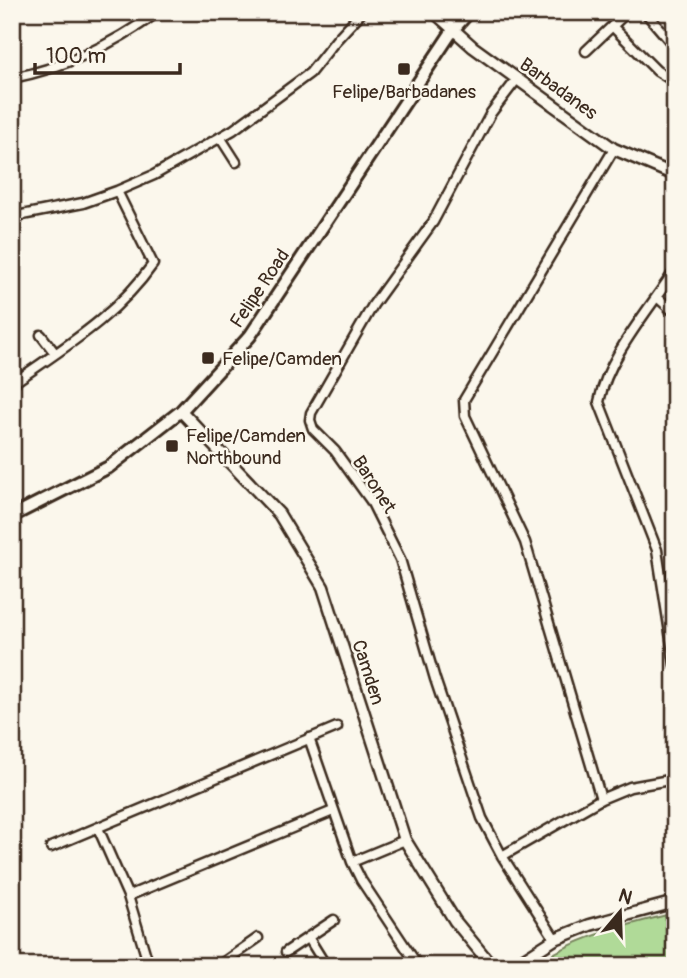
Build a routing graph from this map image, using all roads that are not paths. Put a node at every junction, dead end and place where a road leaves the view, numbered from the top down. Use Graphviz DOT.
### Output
graph roads {
  1 [pos="158,12"];
  2 [pos="362,12"];
  3 [pos="434,12"];
  4 [pos="469,12"];
  5 [pos="627,12"];
  6 [pos="645,12"];
  7 [pos="612,26"];
  8 [pos="453,30"];
  9 [pos="675,47"];
  10 [pos="586,51"];
  11 [pos="12,78"];
  12 [pos="517,79"];
  13 [pos="675,82"];
  14 [pos="220,137"];
  15 [pos="614,149"];
  16 [pos="236,162"];
  17 [pos="675,175"];
  18 [pos="117,191"];
  19 [pos="12,217"];
  20 [pos="675,270"];
  21 [pos="657,297"];
  22 [pos="675,313"];
  23 [pos="41,335"];
  24 [pos="55,354"];
  25 [pos="12,384"];
  26 [pos="181,411"];
  27 [pos="12,516"];
  28 [pos="675,665"];
  29 [pos="337,727"];
  30 [pos="309,738"];
  31 [pos="675,779"];
  32 [pos="601,799"];
  33 [pos="333,811"];
  34 [pos="99,828"];
  35 [pos="405,840"];
  36 [pos="51,847"];
  37 [pos="502,856"];
  38 [pos="352,862"];
  39 [pos="128,896"];
  40 [pos="675,902"];
  41 [pos="334,920"];
  42 [pos="308,937"];
  43 [pos="258,938"];
  44 [pos="555,939"];
  45 [pos="286,952"];
  46 [pos="230,957"];
  47 [pos="491,965"];
  48 [pos="149,966"];
  49 [pos="218,966"];
  50 [pos="236,966"];
  51 [pos="326,966"];
  52 [pos="418,966"];
  53 [pos="513,966"];
  1 -- 11 [label="street"];
  2 -- 14 [label="street"];
  3 -- 8 [label="street, Barbadanes"];
  4 -- 8 [label="main road, Felipe Road"];
  5 -- 7 [label="street"];
  6 -- 9 [label="street"];
  7 -- 10 [label="street"];
  7 -- 13 [label="street"];
  8 -- 12 [label="street, Barbadanes"];
  8 -- 26 [label="main road, Felipe Road"];
  12 -- 15 [label="street, Barbadanes"];
  12 -- 37 [label="street, Baronet"];
  14 -- 16 [label="street"];
  14 -- 18 [label="street"];
  15 -- 17 [label="street, Barbadanes"];
  15 -- 32 [label="street"];
  18 -- 19 [label="street"];
  18 -- 24 [label="street"];
  20 -- 21 [label="street"];
  21 -- 22 [label="street"];
  21 -- 28 [label="street"];
  23 -- 24 [label="street"];
  24 -- 25 [label="street"];
  26 -- 27 [label="main road, Felipe Road"];
  26 -- 35 [label="street, Camden"];
  29 -- 30 [label="street"];
  30 -- 33 [label="street"];
  30 -- 34 [label="street"];
  31 -- 32 [label="street"];
  32 -- 37 [label="street"];
  33 -- 38 [label="street"];
  33 -- 39 [label="street"];
  34 -- 36 [label="street"];
  34 -- 39 [label="street"];
  35 -- 38 [label="street"];
  35 -- 47 [label="street, Camden"];
  37 -- 44 [label="street, Baronet"];
  38 -- 52 [label="street"];
  39 -- 48 [label="street"];
  40 -- 44 [label="street"];
  41 -- 42 [label="street"];
  42 -- 45 [label="street"];
  42 -- 51 [label="street"];
  43 -- 46 [label="street"];
  44 -- 53 [label="street"];
  46 -- 49 [label="street"];
  46 -- 50 [label="street"];
}
